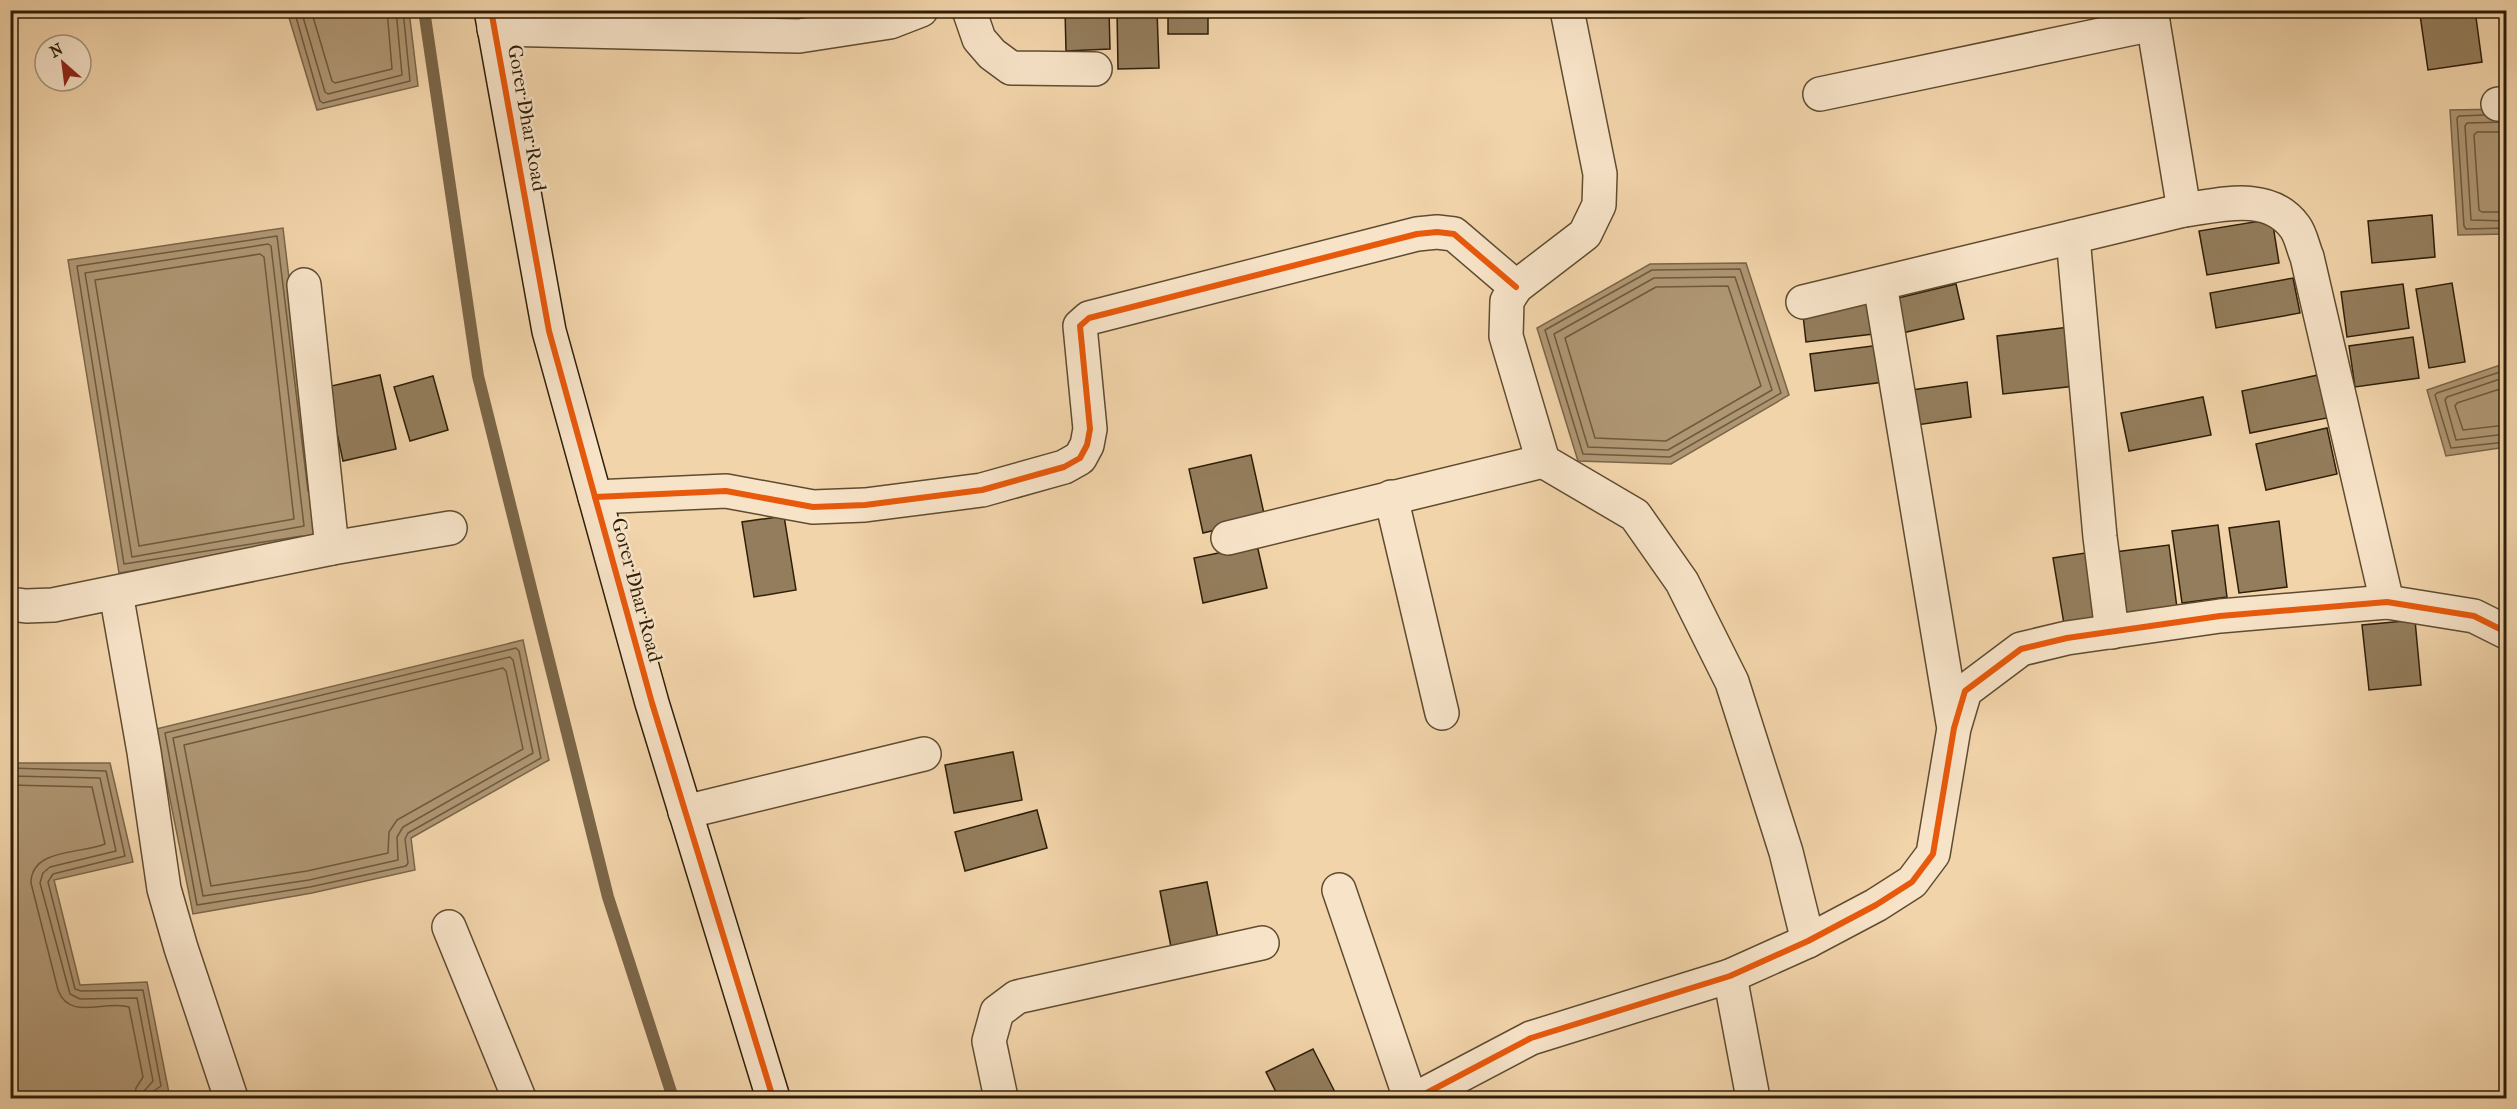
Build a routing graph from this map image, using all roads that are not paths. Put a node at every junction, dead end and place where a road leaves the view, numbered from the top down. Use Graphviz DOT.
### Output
graph roads {
  1 [pos="921,10"];
  2 [pos="969,10"];
  3 [pos="1567,10"];
  4 [pos="2152,17"];
  5 [pos="492,20"];
  6 [pos="1095,69"];
  7 [pos="1820,94"];
  8 [pos="2184,210"];
  9 [pos="2073,237"];
  10 [pos="1880,284"];
  11 [pos="304,285"];
  12 [pos="1516,287"];
  13 [pos="1803,302"];
  14 [pos="1543,461"];
  15 [pos="595,497"];
  16 [pos="1391,497"];
  17 [pos="450,528"];
  18 [pos="1227,538"];
  19 [pos="332,548"];
  20 [pos="116,593"];
  21 [pos="2387,602"];
  22 [pos="10,604"];
  23 [pos="2112,632"];
  24 [pos="2506,633"];
  25 [pos="1442,713"];
  26 [pos="1954,728"];
  27 [pos="924,754"];
  28 [pos="685,812"];
  29 [pos="1339,890"];
  30 [pos="448,927"];
  31 [pos="1808,941"];
  32 [pos="1262,943"];
  33 [pos="1730,976"];
  34 [pos="231,1098"];
  35 [pos="519,1098"];
  36 [pos="773,1098"];
  37 [pos="1001,1098"];
  38 [pos="1410,1098"];
  39 [pos="1416,1098"];
  40 [pos="1753,1098"];
  1 -- 5 [label="street"];
  2 -- 6 [label="street"];
  3 -- 12 [label="street"];
  4 -- 7 [label="street"];
  4 -- 8 [label="street"];
  5 -- 15 [label="street, Gorer Dhar Road"];
  8 -- 9 [label="street"];
  8 -- 21 [label="street"];
  9 -- 10 [label="street"];
  9 -- 23 [label="street"];
  10 -- 13 [label="street"];
  10 -- 26 [label="street"];
  11 -- 19 [label="street"];
  12 -- 14 [label="street"];
  12 -- 15 [label="street"];
  14 -- 16 [label="street"];
  14 -- 31 [label="street"];
  15 -- 28 [label="street, Gorer Dhar Road"];
  16 -- 18 [label="street"];
  16 -- 25 [label="street"];
  17 -- 19 [label="street"];
  19 -- 20 [label="street"];
  20 -- 22 [label="street"];
  20 -- 34 [label="street"];
  21 -- 23 [label="street"];
  21 -- 24 [label="street"];
  23 -- 26 [label="street"];
  26 -- 31 [label="street"];
  27 -- 28 [label="street"];
  28 -- 36 [label="street, Gorer Dhar Road"];
  29 -- 38 [label="street"];
  30 -- 35 [label="street"];
  31 -- 33 [label="street"];
  32 -- 37 [label="street"];
  33 -- 39 [label="street"];
  33 -- 40 [label="street"];
}
